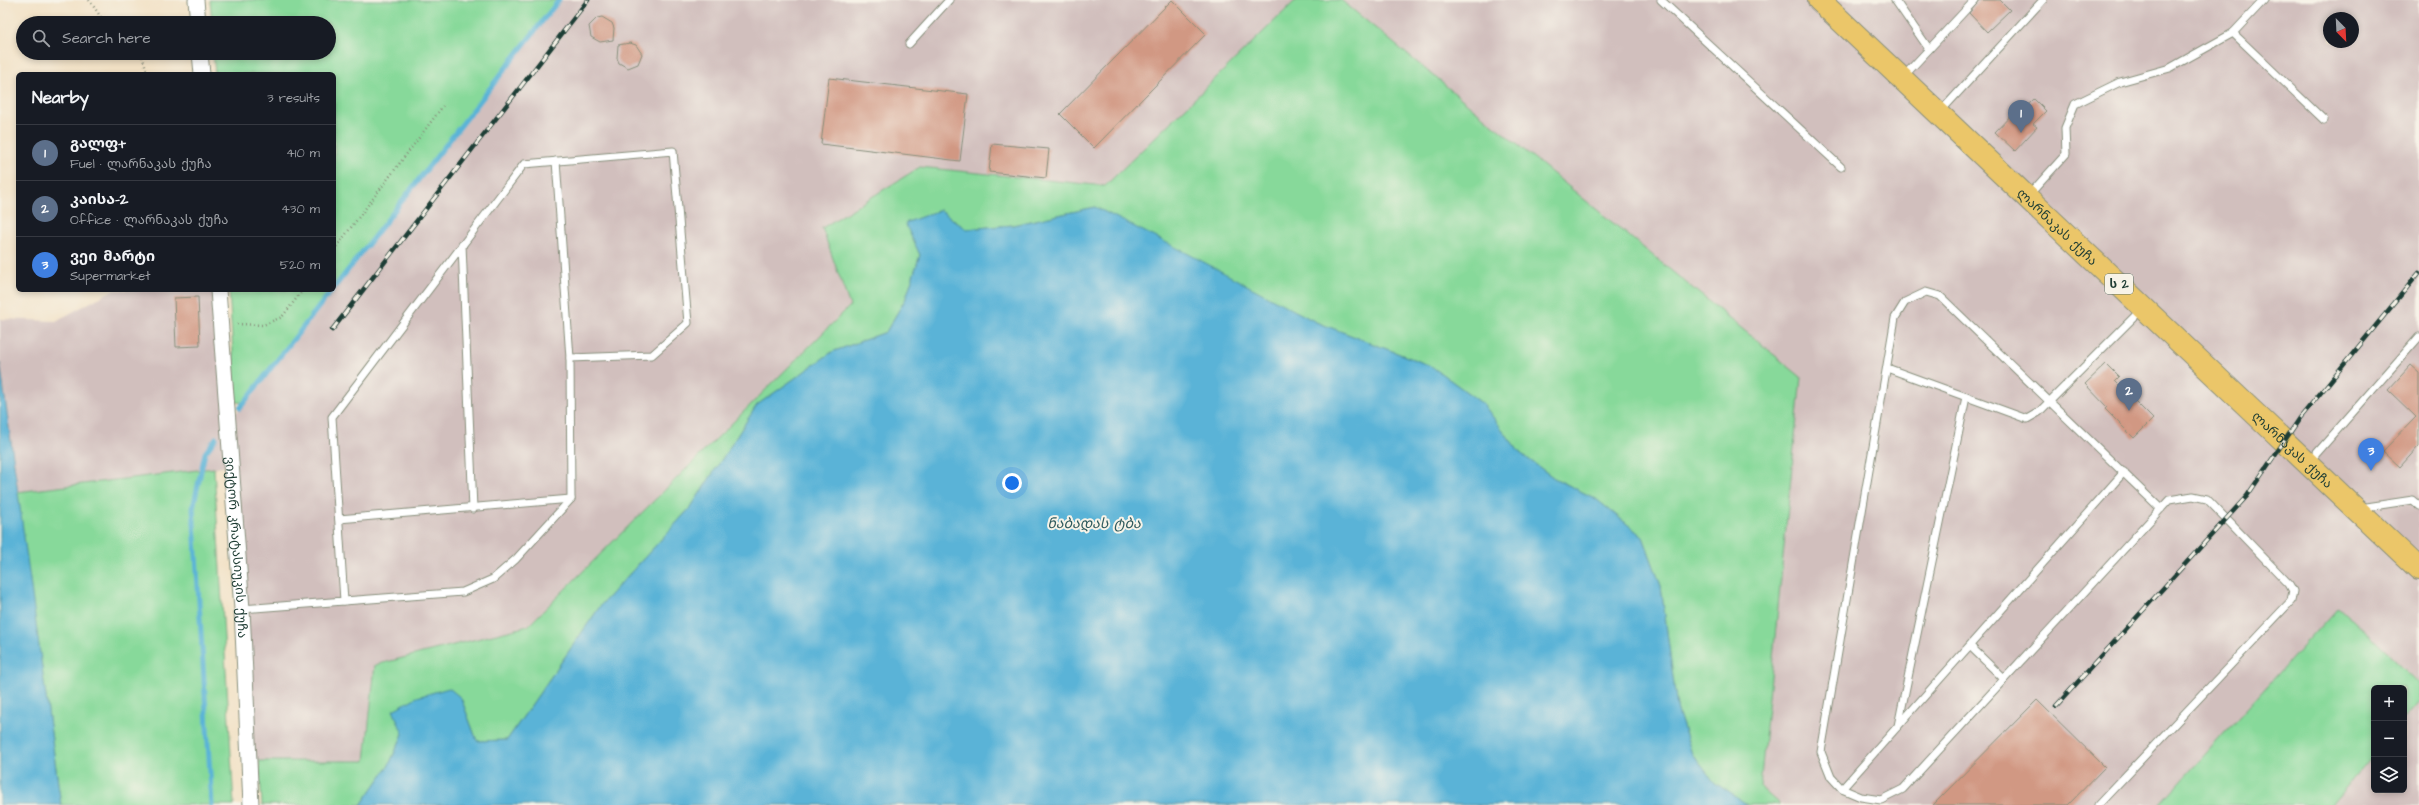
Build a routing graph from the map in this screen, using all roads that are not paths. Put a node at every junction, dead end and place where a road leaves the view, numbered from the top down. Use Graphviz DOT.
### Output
graph roads {
  1 [pos="196,0"];
  2 [pos="949,0"];
  3 [pos="1661,0"];
  4 [pos="1819,0"];
  5 [pos="1895,0"];
  6 [pos="1975,0"];
  7 [pos="2043,0"];
  8 [pos="2264,0"];
  9 [pos="197,16"];
  10 [pos="2233,33"];
  11 [pos="909,44"];
  12 [pos="1928,50"];
  13 [pos="201,60"];
  14 [pos="202,72"];
  15 [pos="1902,78"];
  16 [pos="1939,113"];
  17 [pos="2324,120"];
  18 [pos="556,161"];
  19 [pos="1841,167"];
  20 [pos="2027,197"];
  21 [pos="462,245"];
  22 [pos="218,292"];
  23 [pos="2144,307"];
  24 [pos="2419,337"];
  25 [pos="570,358"];
  26 [pos="1887,368"];
  27 [pos="1966,397"];
  28 [pos="2051,401"];
  29 [pos="2308,464"];
  30 [pos="2124,472"];
  31 [pos="570,499"];
  32 [pos="2419,505"];
  33 [pos="2355,508"];
  34 [pos="473,509"];
  35 [pos="2161,509"];
  36 [pos="339,519"];
  37 [pos="2419,569"];
  38 [pos="344,601"];
  39 [pos="242,609"];
  40 [pos="1970,646"];
  41 [pos="2004,679"];
  42 [pos="1898,726"];
  43 [pos="1842,789"];
  44 [pos="251,805"];
  45 [pos="2098,805"];
  1 -- 9 [label="street"];
  2 -- 11 [label="lane"];
  3 -- 19 [label="lane"];
  4 -- 15 [label="highway, ლარნაკას ქუჩა / ს 2"];
  5 -- 12 [label="lane"];
  6 -- 12 [label="lane"];
  7 -- 16 [label="lane"];
  8 -- 10 [label="lane"];
  10 -- 17 [label="lane"];
  10 -- 20 [label="lane"];
  12 -- 15 [label="lane"];
  13 -- 14 [label="street"];
  15 -- 16 [label="highway, ლარნაკას ქუჩა / ს 2"];
  16 -- 20 [label="highway, ლარნაკას ქუჩა / ს 2"];
  18 -- 21 [label="lane"];
  18 -- 25 [label="lane"];
  18 -- 25 [label="lane"];
  20 -- 23 [label="highway, ლარნაკას ქუჩა / ს 2"];
  21 -- 34 [label="lane"];
  21 -- 36 [label="lane"];
  22 -- 39 [label="street, ვიქტორ კრატასიუკის ქუჩა"];
  23 -- 28 [label="lane"];
  23 -- 29 [label="highway, ლარნაკას ქუჩა / ს 2"];
  24 -- 29 [label="lane"];
  25 -- 31 [label="lane"];
  26 -- 27 [label="lane"];
  26 -- 28 [label="lane"];
  26 -- 43 [label="lane"];
  27 -- 28 [label="lane"];
  27 -- 42 [label="lane"];
  28 -- 30 [label="lane"];
  29 -- 33 [label="highway, ლარნაკას ქუჩა / ს 2"];
  30 -- 35 [label="lane"];
  30 -- 40 [label="lane"];
  31 -- 34 [label="lane"];
  31 -- 38 [label="lane"];
  32 -- 33 [label="lane"];
  33 -- 37 [label="highway, ლარნაკას ქუჩა / ს 2"];
  34 -- 36 [label="lane"];
  35 -- 41 [label="lane"];
  35 -- 45 [label="lane"];
  36 -- 38 [label="lane"];
  38 -- 39 [label="lane"];
  39 -- 44 [label="street, ვიქტორ კრატასიუკის ქუჩა"];
  40 -- 41 [label="lane"];
  40 -- 42 [label="lane"];
  41 -- 43 [label="lane"];
  42 -- 43 [label="lane"];
}
